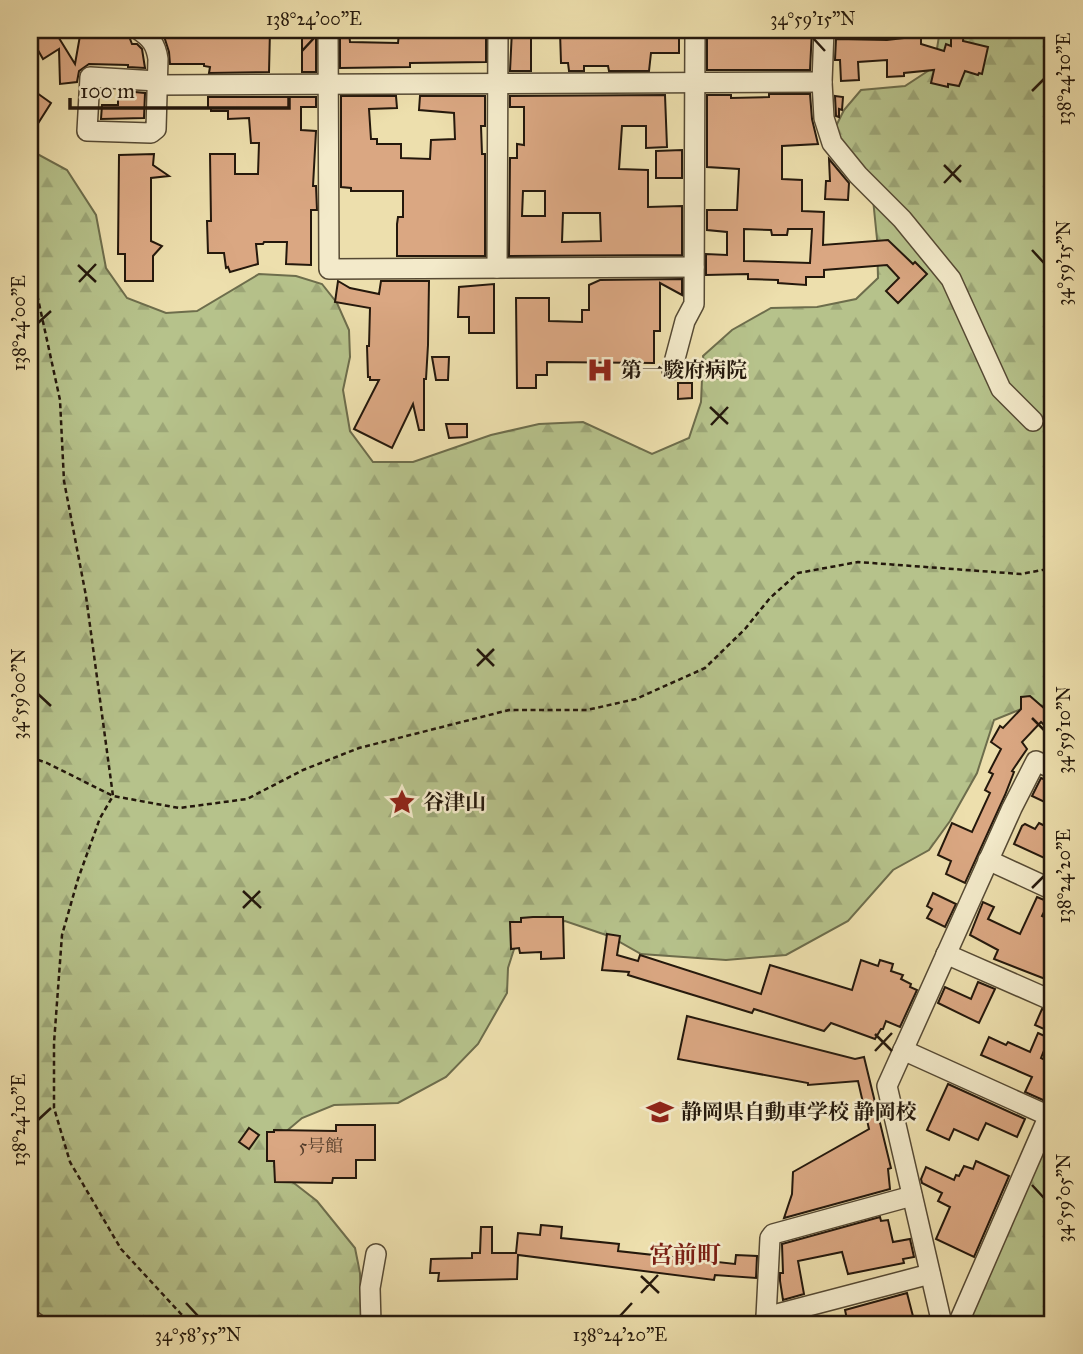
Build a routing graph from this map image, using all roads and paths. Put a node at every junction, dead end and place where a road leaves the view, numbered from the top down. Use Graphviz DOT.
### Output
graph roads {
  1 [pos="139,30"];
  2 [pos="328,30"];
  3 [pos="498,30"];
  4 [pos="695,30"];
  5 [pos="824,30"];
  6 [pos="498,82"];
  7 [pos="695,82"];
  8 [pos="822,82"];
  9 [pos="328,83"];
  10 [pos="30,262"];
  11 [pos="694,267"];
  12 [pos="497,268"];
  13 [pos="672,370"];
  14 [pos="1033,421"];
  15 [pos="1053,568"];
  16 [pos="30,757"];
  17 [pos="1053,769"];
  18 [pos="113,796"];
  19 [pos="988,860"];
  20 [pos="1053,890"];
  21 [pos="946,954"];
  22 [pos="1053,1002"];
  23 [pos="903,1050"];
  24 [pos="1051,1111"];
  25 [pos="912,1196"];
  26 [pos="376,1254"];
  27 [pos="930,1274"];
  28 [pos="30,1319"];
  29 [pos="765,1321"];
  30 [pos="37,1324"];
  31 [pos="200,1324"];
  32 [pos="370,1324"];
  33 [pos="942,1324"];
  34 [pos="958,1324"];
  1 -- 9 [label="street"];
  2 -- 9 [label="street"];
  3 -- 6 [label="street"];
  4 -- 7 [label="street"];
  5 -- 8 [label="street"];
  6 -- 7 [label="street"];
  6 -- 9 [label="street"];
  6 -- 12 [label="street"];
  7 -- 8 [label="street"];
  7 -- 11 [label="street"];
  8 -- 14 [label="street"];
  9 -- 12 [label="street"];
  10 -- 18 [label="path"];
  11 -- 12 [label="street"];
  11 -- 13 [label="street"];
  15 -- 18 [label="path"];
  16 -- 18 [label="path"];
  17 -- 19 [label="street"];
  18 -- 31 [label="path"];
  19 -- 20 [label="street"];
  19 -- 21 [label="street"];
  21 -- 22 [label="street"];
  21 -- 23 [label="street"];
  23 -- 24 [label="street"];
  23 -- 25 [label="street"];
  24 -- 34 [label="street"];
  25 -- 27 [label="street"];
  25 -- 29 [label="street"];
  26 -- 32 [label="street"];
  27 -- 29 [label="street"];
  27 -- 33 [label="street"];
  28 -- 30 [label="street"];
}
